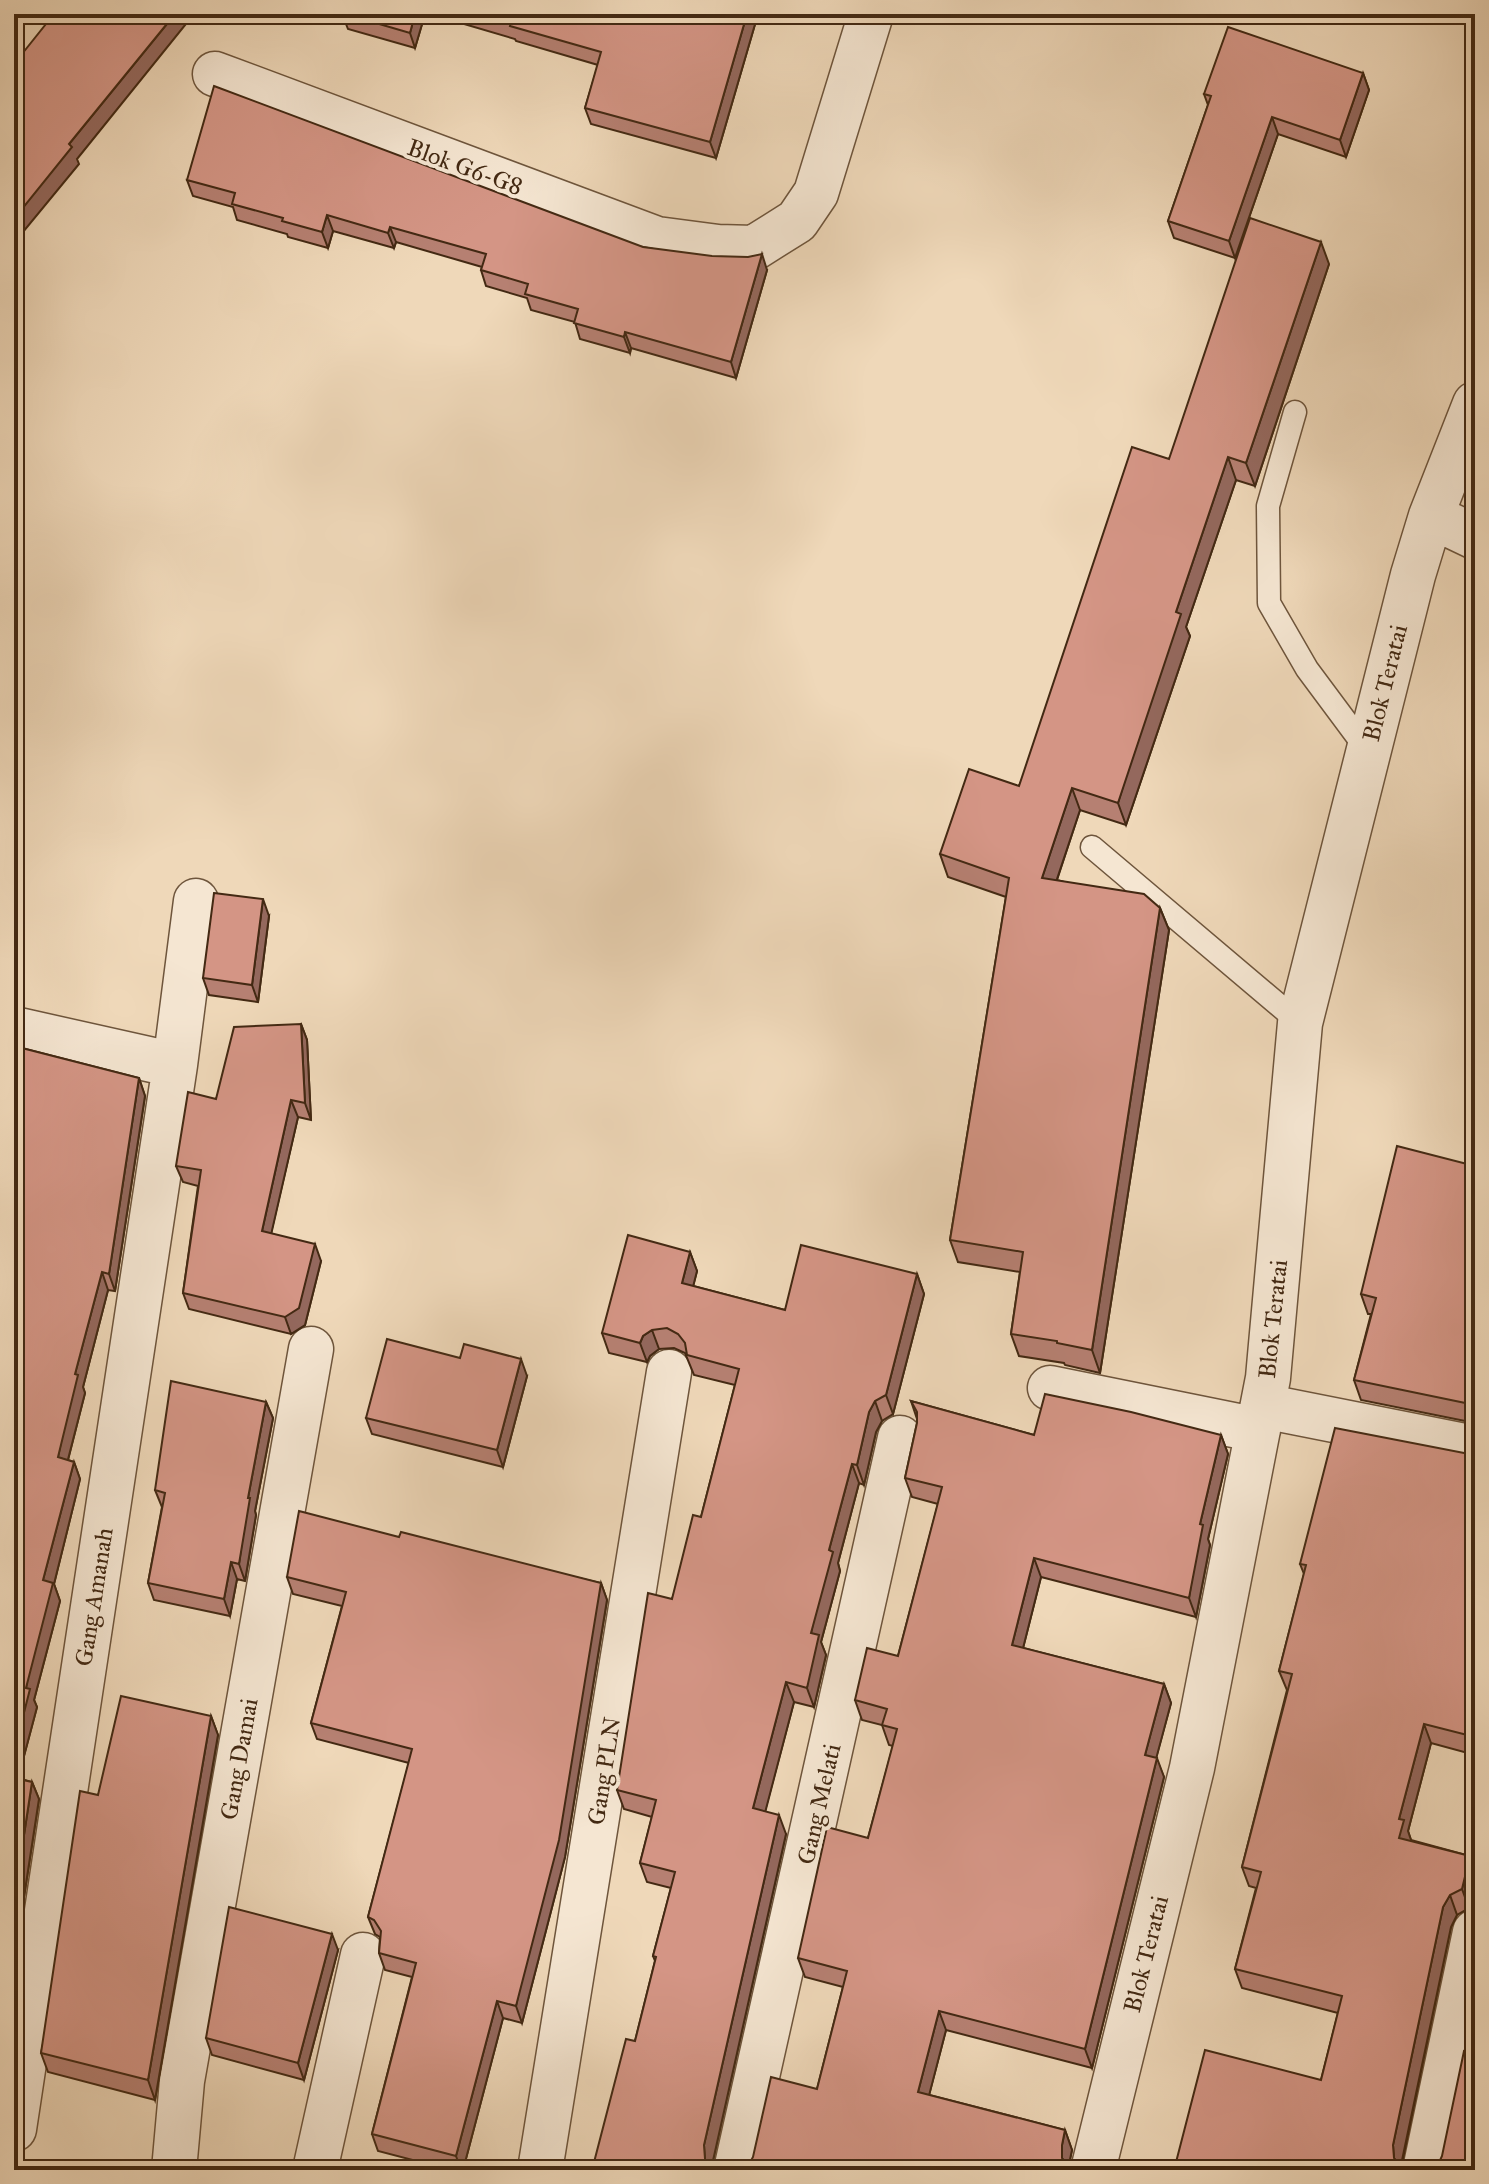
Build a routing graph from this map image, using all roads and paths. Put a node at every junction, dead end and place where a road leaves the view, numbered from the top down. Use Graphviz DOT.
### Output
graph roads {
  1 [pos="871,14"];
  2 [pos="215,74"];
  3 [pos="1475,404"];
  4 [pos="1295,412"];
  5 [pos="1431,516"];
  6 [pos="1475,537"];
  7 [pos="1368,751"];
  8 [pos="1092,847"];
  9 [pos="196,901"];
  10 [pos="1300,1023"];
  11 [pos="14,1029"];
  12 [pos="175,1065"];
  13 [pos="311,1349"];
  14 [pos="669,1372"];
  15 [pos="1050,1388"];
  16 [pos="1260,1418"];
  17 [pos="900,1438"];
  18 [pos="1475,1448"];
  19 [pos="1475,1932"];
  20 [pos="363,1955"];
  21 [pos="1463,2052"];
  22 [pos="14,2129"];
  23 [pos="174,2170"];
  24 [pos="315,2170"];
  25 [pos="540,2170"];
  26 [pos="736,2170"];
  27 [pos="1093,2170"];
  28 [pos="1425,2170"];
  1 -- 2 [label="street, Blok G6-G8"];
  3 -- 5 [label="street, Blok Teratai"];
  4 -- 7 [label="lane"];
  5 -- 6 [label="street"];
  5 -- 7 [label="street, Blok Teratai"];
  7 -- 10 [label="street, Blok Teratai"];
  8 -- 10 [label="lane"];
  9 -- 12 [label="street, Gang Amanah"];
  10 -- 16 [label="street, Blok Teratai"];
  11 -- 12 [label="street"];
  12 -- 22 [label="street, Gang Amanah"];
  13 -- 23 [label="street, Gang Damai"];
  14 -- 25 [label="street, Gang PLN"];
  15 -- 16 [label="street"];
  16 -- 18 [label="street"];
  16 -- 27 [label="street, Blok Teratai"];
  17 -- 26 [label="street, Gang Melati"];
  19 -- 21 [label="street"];
  20 -- 24 [label="street"];
  21 -- 28 [label="street"];
}
